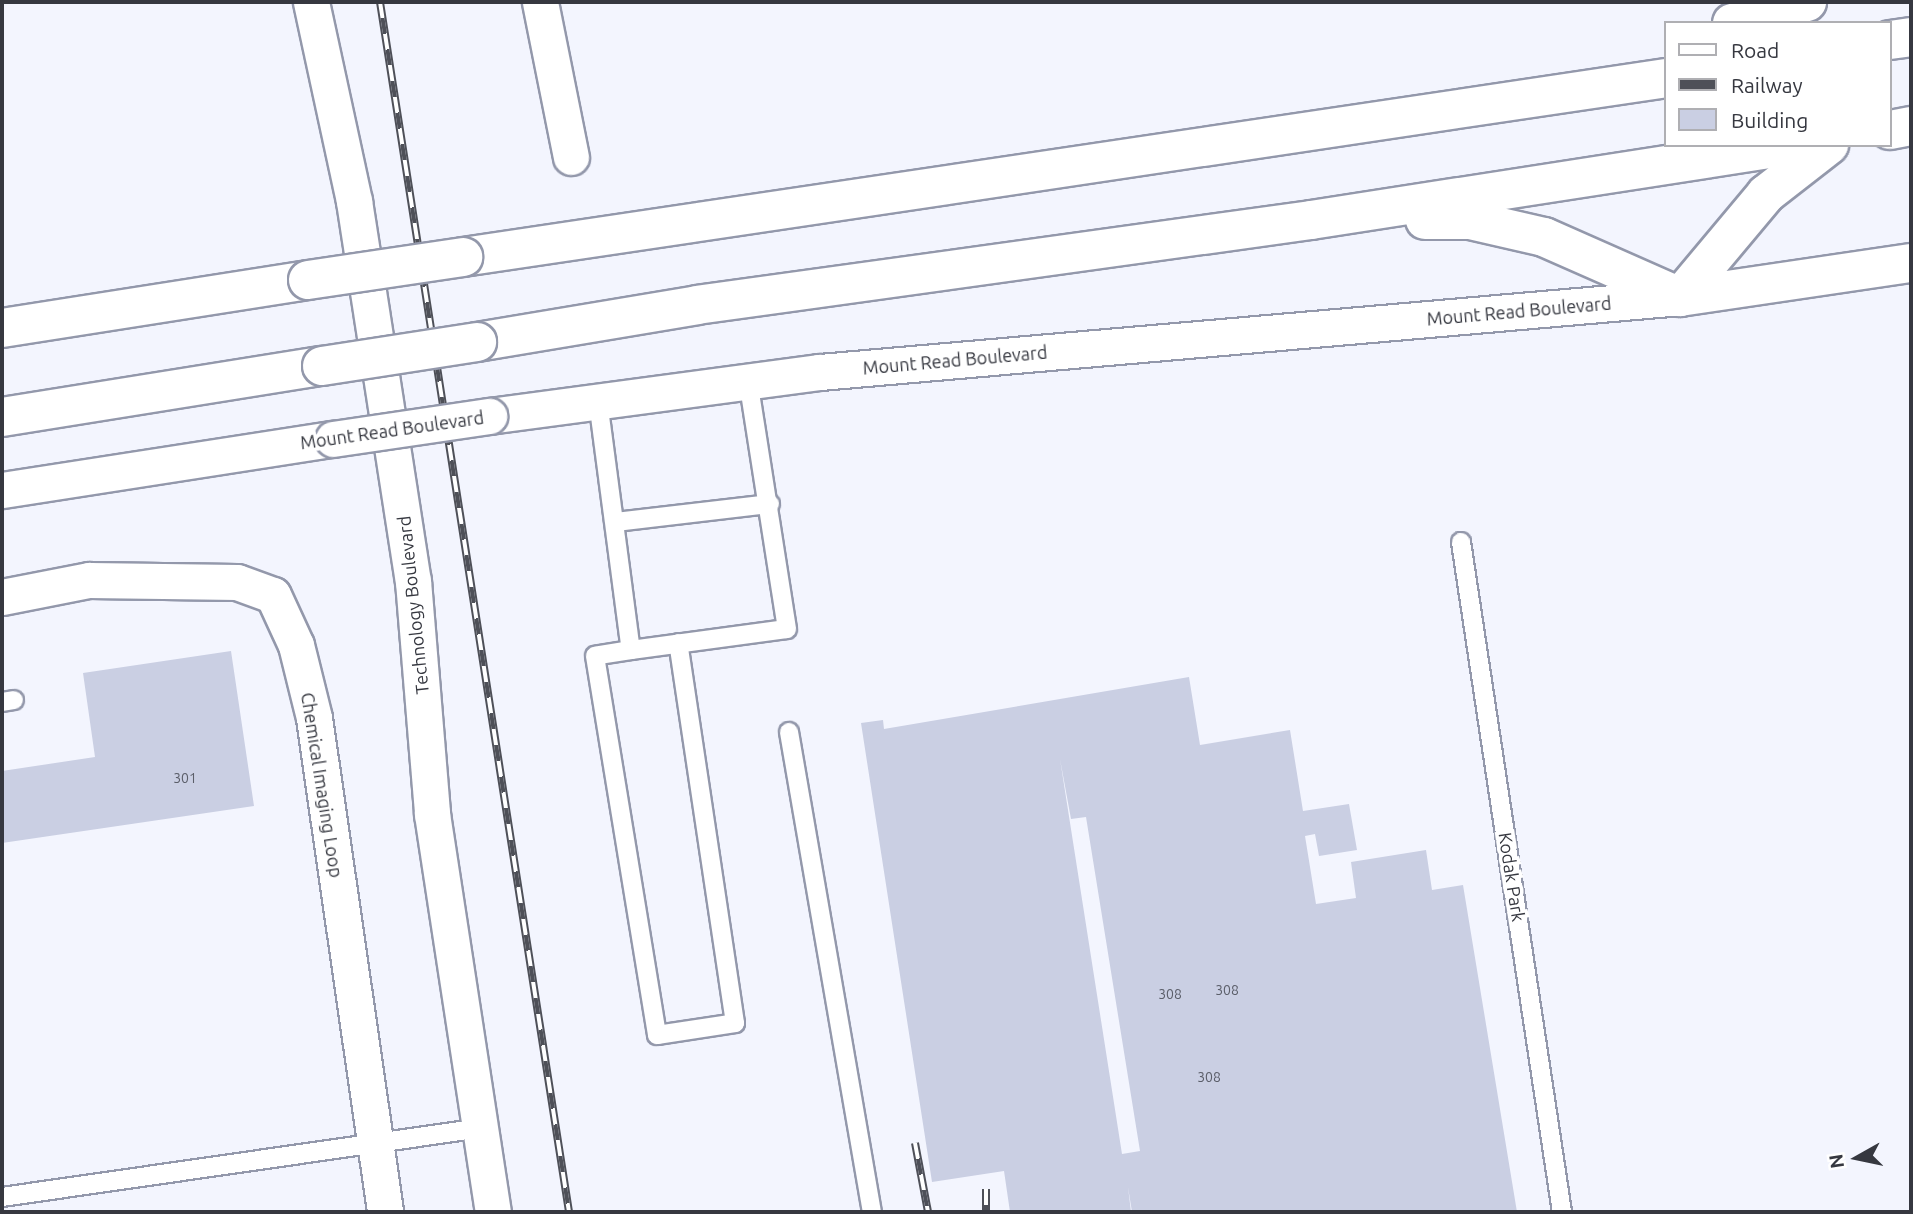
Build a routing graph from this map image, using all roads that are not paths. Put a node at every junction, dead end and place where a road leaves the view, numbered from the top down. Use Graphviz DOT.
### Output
graph roads {
  1 [pos="311,2"];
  2 [pos="540,2"];
  3 [pos="1807,2"];
  4 [pos="1738,21"];
  5 [pos="1911,37"];
  6 [pos="1892,40"];
  7 [pos="1664,57"];
  8 [pos="1664,78"];
  9 [pos="1606,88"];
  10 [pos="1911,126"];
  11 [pos="1892,130"];
  12 [pos="1780,147"];
  13 [pos="1826,147"];
  14 [pos="571,157"];
  15 [pos="1311,220"];
  16 [pos="1911,263"];
  17 [pos="1680,297"];
  18 [pos="2,328"];
  19 [pos="748,382"];
  20 [pos="598,401"];
  21 [pos="2,417"];
  22 [pos="2,490"];
  23 [pos="770,504"];
  24 [pos="616,522"];
  25 [pos="1461,542"];
  26 [pos="2,597"];
  27 [pos="678,643"];
  28 [pos="631,650"];
  29 [pos="789,732"];
  30 [pos="480,1128"];
  31 [pos="375,1146"];
  32 [pos="2,1197"];
  33 [pos="385,1212"];
  34 [pos="493,1212"];
  35 [pos="872,1212"];
  36 [pos="1562,1212"];
  1 -- 30 [label="street, Technology Boulevard"];
  2 -- 14 [label="street"];
  3 -- 4 [label="main road"];
  5 -- 6 [label="main road"];
  7 -- 9 [label="main road"];
  8 -- 9 [label="main road"];
  9 -- 18 [label="main road, bridge"];
  10 -- 11 [label="main road"];
  12 -- 15 [label="main road"];
  13 -- 17 [label="main road"];
  15 -- 17 [label="main road"];
  15 -- 21 [label="main road, bridge"];
  16 -- 17 [label="main road, Mount Read Boulevard"];
  17 -- 19 [label="street, Mount Read Boulevard"];
  19 -- 20 [label="street, Mount Read Boulevard"];
  19 -- 23 [label="lane"];
  20 -- 22 [label="street, Mount Read Boulevard, bridge"];
  20 -- 24 [label="lane"];
  23 -- 24 [label="lane"];
  23 -- 27 [label="lane"];
  24 -- 28 [label="lane"];
  25 -- 36 [label="lane, Kodak Park"];
  26 -- 31 [label="street, Chemical Imaging Loop"];
  27 -- 28 [label="lane"];
  27 -- 28 [label="lane"];
  29 -- 35 [label="lane"];
  30 -- 31 [label="lane"];
  30 -- 34 [label="street, Technology Boulevard"];
  31 -- 32 [label="lane"];
  31 -- 33 [label="street, Chemical Imaging Loop"];
}
